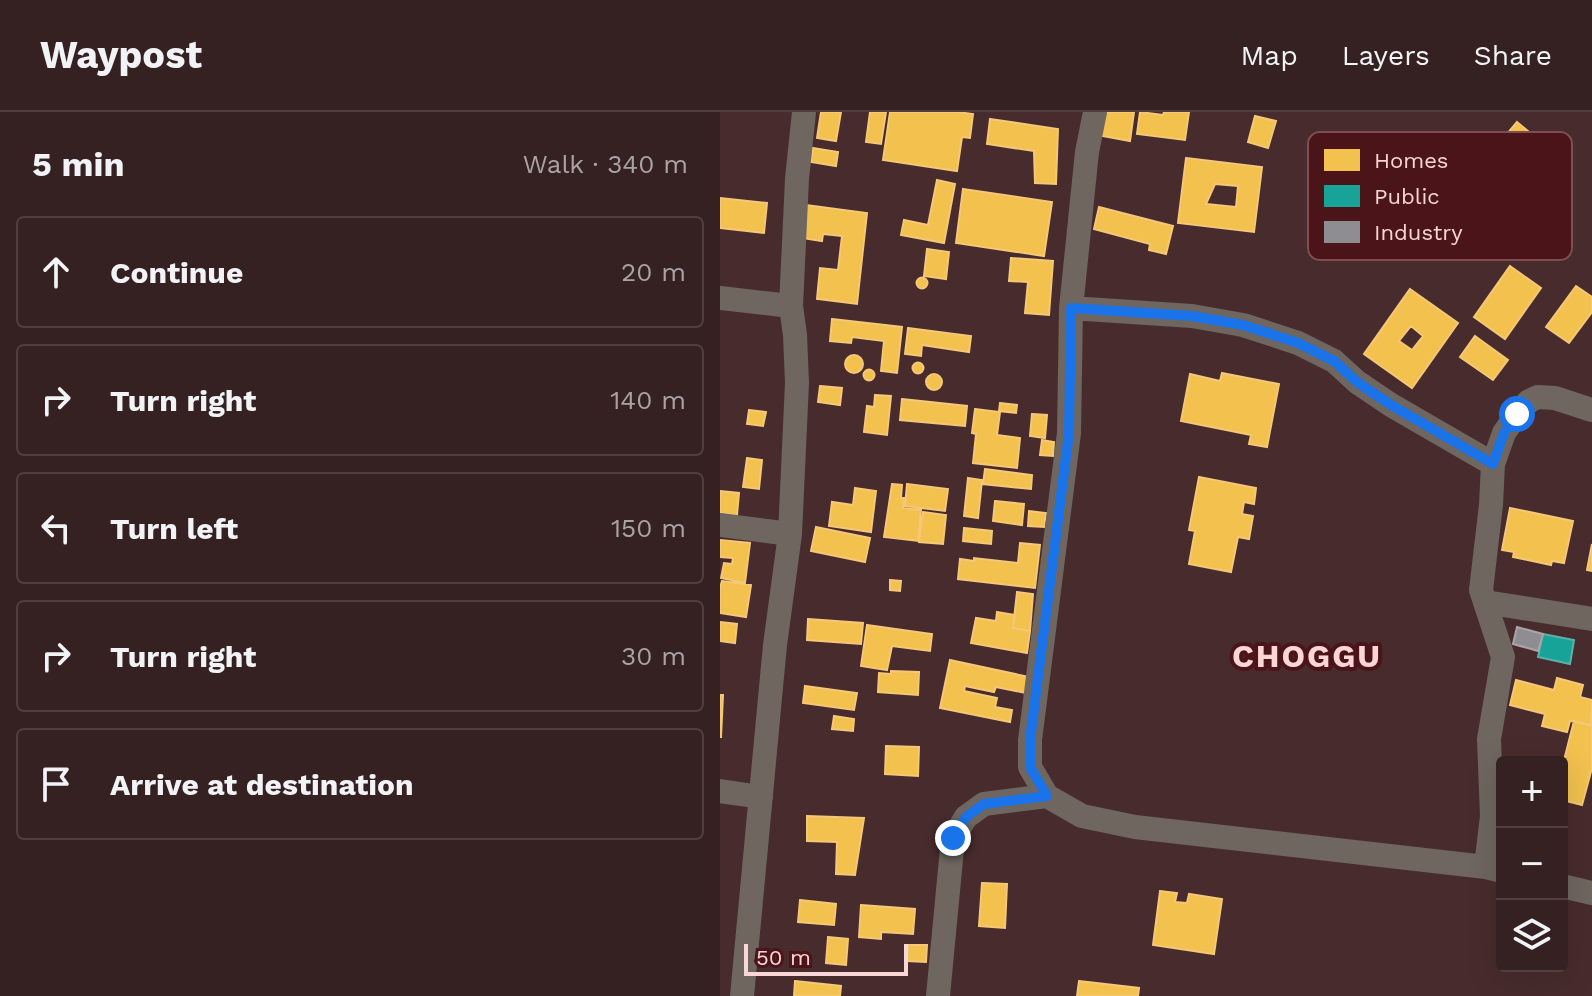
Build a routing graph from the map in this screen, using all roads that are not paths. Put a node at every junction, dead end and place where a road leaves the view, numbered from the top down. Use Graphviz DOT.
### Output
graph roads {
  1 [pos="804,112"];
  2 [pos="1095,112"];
  3 [pos="720,298"];
  4 [pos="791,306"];
  5 [pos="1071,308"];
  6 [pos="1592,410"];
  7 [pos="1493,464"];
  8 [pos="720,525"];
  9 [pos="790,534"];
  10 [pos="1485,602"];
  11 [pos="1592,619"];
  12 [pos="720,791"];
  13 [pos="1047,796"];
  14 [pos="761,797"];
  15 [pos="1494,869"];
  16 [pos="1568,887"];
  17 [pos="1592,893"];
  18 [pos="742,996"];
  19 [pos="938,996"];
  1 -- 4 [label="street"];
  2 -- 5 [label="street"];
  3 -- 4 [label="street"];
  4 -- 9 [label="street"];
  5 -- 7 [label="street"];
  5 -- 13 [label="street"];
  6 -- 7 [label="street"];
  7 -- 10 [label="street"];
  8 -- 9 [label="street"];
  9 -- 14 [label="street"];
  10 -- 11 [label="street"];
  10 -- 15 [label="street"];
  12 -- 14 [label="street"];
  13 -- 15 [label="street"];
  13 -- 19 [label="street"];
  14 -- 18 [label="street"];
  16 -- 17 [label="street"];
}
